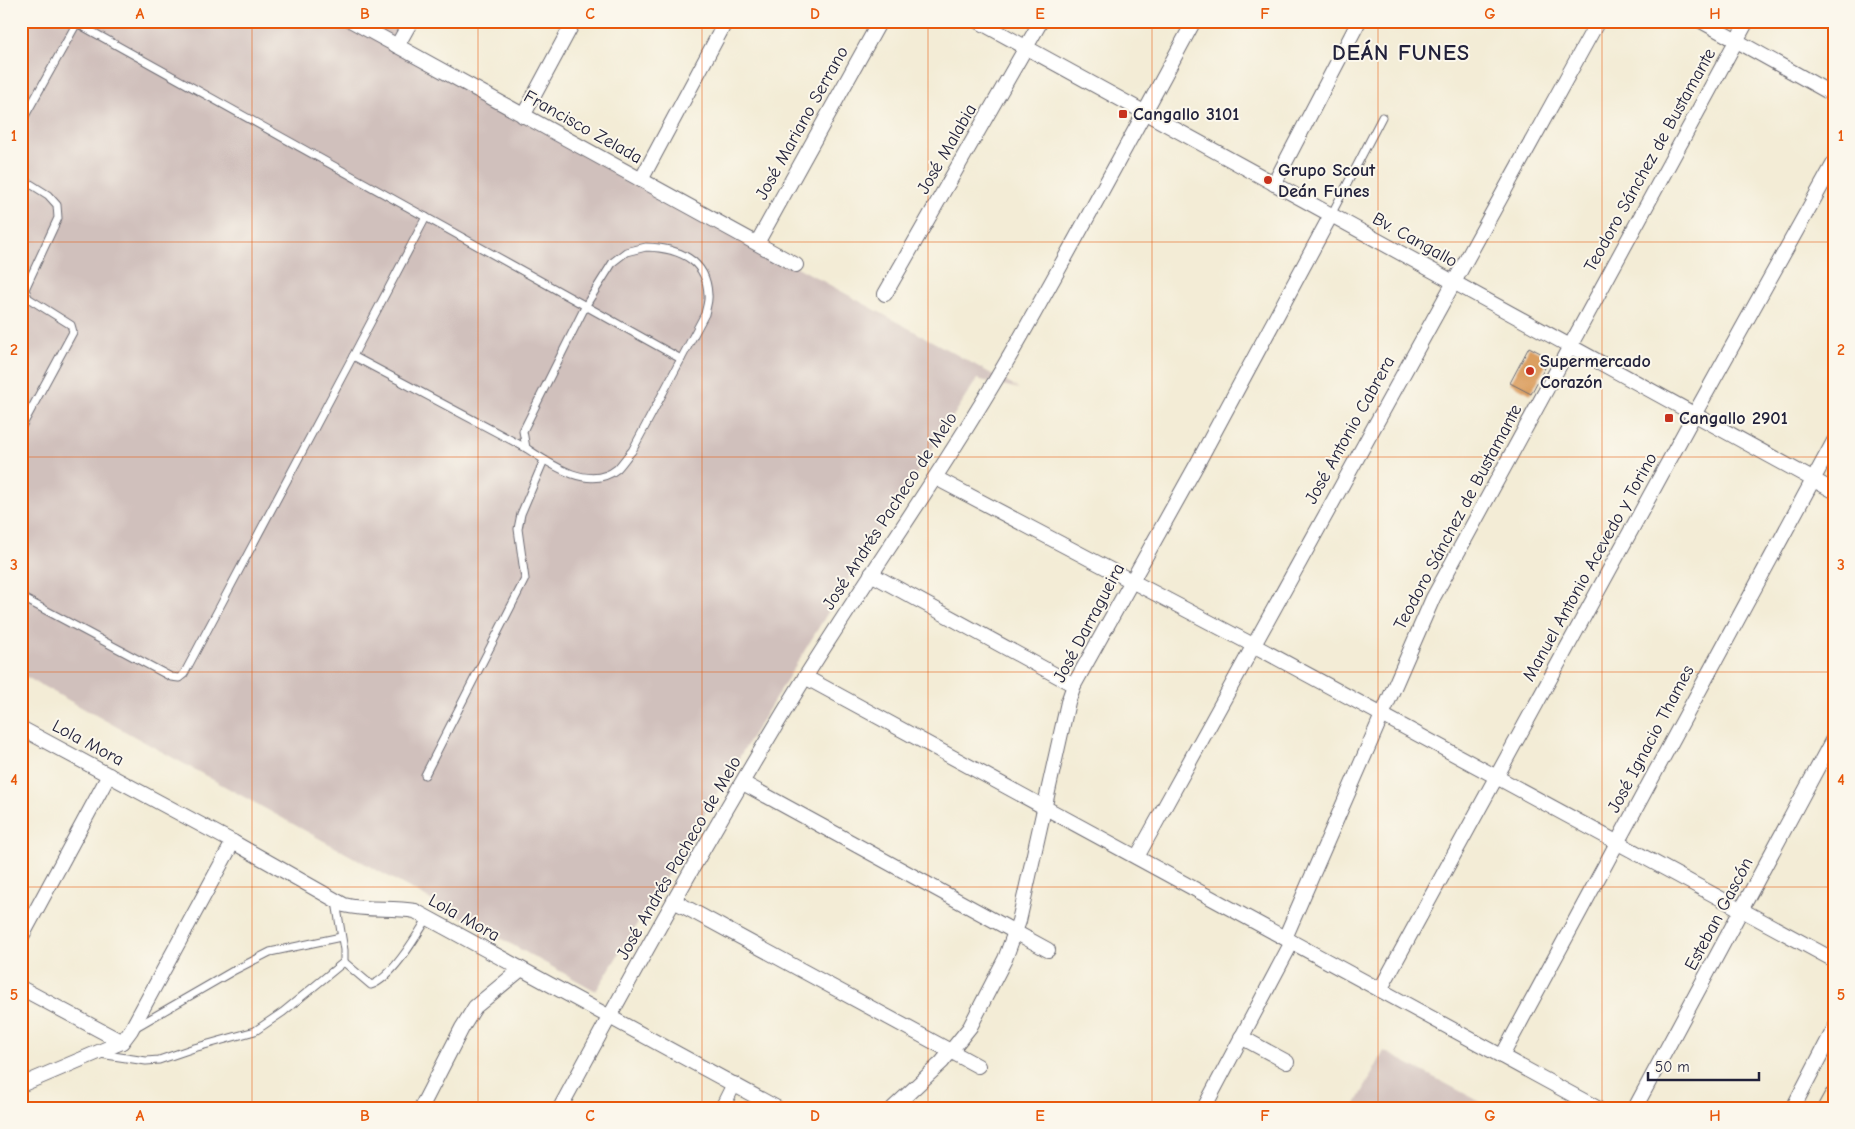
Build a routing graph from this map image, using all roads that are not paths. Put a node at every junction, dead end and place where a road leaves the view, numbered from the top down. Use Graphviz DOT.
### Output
graph roads {
  1 [pos="24,21"];
  2 [pos="352,21"];
  3 [pos="410,21"];
  4 [pos="574,21"];
  5 [pos="726,21"];
  6 [pos="880,21"];
  7 [pos="978,21"];
  8 [pos="1041,21"];
  9 [pos="1194,21"];
  10 [pos="1360,21"];
  11 [pos="1598,21"];
  12 [pos="1701,21"];
  13 [pos="1747,21"];
  14 [pos="76,22"];
  15 [pos="21,27"];
  16 [pos="1736,41"];
  17 [pos="397,46"];
  18 [pos="1026,48"];
  19 [pos="1834,95"];
  20 [pos="1144,113"];
  21 [pos="523,116"];
  22 [pos="1382,117"];
  23 [pos="21,124"];
  24 [pos="1834,163"];
  25 [pos="21,178"];
  26 [pos="641,180"];
  27 [pos="1274,184"];
  28 [pos="1331,216"];
  29 [pos="426,217"];
  30 [pos="757,243"];
  31 [pos="796,265"];
  32 [pos="1452,282"];
  33 [pos="23,288"];
  34 [pos="885,294"];
  35 [pos="586,305"];
  36 [pos="1570,347"];
  37 [pos="353,356"];
  38 [pos="681,359"];
  39 [pos="1694,415"];
  40 [pos="21,428"];
  41 [pos="1834,440"];
  42 [pos="526,448"];
  43 [pos="544,460"];
  44 [pos="936,478"];
  45 [pos="1812,479"];
  46 [pos="1834,491"];
  47 [pos="871,574"];
  48 [pos="1132,581"];
  49 [pos="21,597"];
  50 [pos="1253,646"];
  51 [pos="805,677"];
  52 [pos="1074,685"];
  53 [pos="1382,715"];
  54 [pos="21,728"];
  55 [pos="1834,738"];
  56 [pos="109,775"];
  57 [pos="425,776"];
  58 [pos="1496,777"];
  59 [pos="743,783"];
  60 [pos="1046,808"];
  61 [pos="233,842"];
  62 [pos="1617,842"];
  63 [pos="1137,857"];
  64 [pos="335,900"];
  65 [pos="674,901"];
  66 [pos="1742,910"];
  67 [pos="427,919"];
  68 [pos="1016,931"];
  69 [pos="341,937"];
  70 [pos="21,938"];
  71 [pos="1288,940"];
  72 [pos="1048,950"];
  73 [pos="1834,960"];
  74 [pos="344,962"];
  75 [pos="520,970"];
  76 [pos="21,988"];
  77 [pos="1380,990"];
  78 [pos="609,1017"];
  79 [pos="1834,1029"];
  80 [pos="131,1030"];
  81 [pos="1241,1037"];
  82 [pos="122,1042"];
  83 [pos="951,1052"];
  84 [pos="97,1054"];
  85 [pos="1502,1056"];
  86 [pos="1287,1062"];
  87 [pos="978,1066"];
  88 [pos="734,1084"];
  89 [pos="21,1085"];
  90 [pos="1834,1097"];
  91 [pos="421,1108"];
  92 [pos="560,1108"];
  93 [pos="722,1108"];
  94 [pos="777,1108"];
  95 [pos="893,1108"];
  96 [pos="1204,1108"];
  97 [pos="1597,1108"];
  98 [pos="1635,1108"];
  99 [pos="1793,1108"];
  100 [pos="1828,1108"];
  1 -- 15 [label="lane"];
  2 -- 17 [label="street, Francisco Zelada"];
  3 -- 17 [label="street"];
  4 -- 21 [label="street"];
  5 -- 26 [label="street"];
  6 -- 30 [label="street, José Mariano Serrano"];
  7 -- 18 [label="street, Bv. Cangallo"];
  8 -- 18 [label="street, José Malabia"];
  9 -- 20 [label="street, José Andrés Pacheco de Melo"];
  10 -- 27 [label="street"];
  11 -- 32 [label="street, José Antonio Cabrera"];
  12 -- 16 [label="street"];
  13 -- 16 [label="street, Teodoro Sánchez de Bustamante"];
  14 -- 23 [label="lane"];
  14 -- 29 [label="lane"];
  16 -- 19 [label="street"];
  16 -- 36 [label="street, Teodoro Sánchez de Bustamante"];
  17 -- 21 [label="street, Francisco Zelada"];
  18 -- 20 [label="street, Bv. Cangallo"];
  18 -- 34 [label="street, José Malabia"];
  20 -- 27 [label="street, Bv. Cangallo"];
  20 -- 44 [label="street, José Andrés Pacheco de Melo"];
  21 -- 26 [label="street, Francisco Zelada"];
  22 -- 28 [label="lane"];
  24 -- 39 [label="street, Manuel Antonio Acevedo y Torino"];
  25 -- 33 [label="lane"];
  26 -- 30 [label="street, Francisco Zelada"];
  27 -- 28 [label="street, Bv. Cangallo"];
  28 -- 32 [label="street, Bv. Cangallo"];
  28 -- 48 [label="street, José Darragueira"];
  29 -- 35 [label="lane"];
  29 -- 37 [label="lane"];
  30 -- 31 [label="street, Francisco Zelada"];
  32 -- 36 [label="street, Bv. Cangallo"];
  32 -- 50 [label="street, José Antonio Cabrera"];
  33 -- 40 [label="lane"];
  35 -- 38 [label="lane"];
  35 -- 38 [label="lane"];
  35 -- 42 [label="lane"];
  36 -- 39 [label="street, Bv. Cangallo"];
  36 -- 53 [label="street, Teodoro Sánchez de Bustamante"];
  37 -- 42 [label="lane"];
  37 -- 49 [label="lane"];
  38 -- 43 [label="lane"];
  39 -- 45 [label="street, Bv. Cangallo"];
  39 -- 58 [label="street, Manuel Antonio Acevedo y Torino"];
  41 -- 45 [label="street, José Ignacio Thames"];
  42 -- 43 [label="lane"];
  43 -- 57 [label="lane"];
  44 -- 47 [label="street, José Andrés Pacheco de Melo"];
  44 -- 48 [label="street"];
  45 -- 46 [label="street, Bv. Cangallo"];
  45 -- 62 [label="street, José Ignacio Thames"];
  47 -- 51 [label="street, José Andrés Pacheco de Melo"];
  47 -- 52 [label="street"];
  48 -- 50 [label="street"];
  48 -- 52 [label="street, José Darragueira"];
  50 -- 53 [label="street"];
  50 -- 63 [label="street, José Antonio Cabrera"];
  51 -- 59 [label="street, José Andrés Pacheco de Melo"];
  51 -- 60 [label="street"];
  52 -- 60 [label="street, José Darragueira"];
  53 -- 58 [label="street"];
  53 -- 71 [label="street, Teodoro Sánchez de Bustamante"];
  54 -- 56 [label="street, Lola Mora"];
  55 -- 66 [label="street, Esteban Gascón"];
  56 -- 61 [label="street, Lola Mora"];
  56 -- 70 [label="street"];
  58 -- 62 [label="street"];
  58 -- 77 [label="street, Manuel Antonio Acevedo y Torino"];
  59 -- 65 [label="street, José Andrés Pacheco de Melo"];
  59 -- 68 [label="street"];
  60 -- 63 [label="street"];
  60 -- 68 [label="street, José Darragueira"];
  61 -- 64 [label="street, Lola Mora"];
  61 -- 80 [label="street"];
  62 -- 66 [label="street"];
  62 -- 85 [label="street, José Ignacio Thames"];
  63 -- 71 [label="street"];
  64 -- 67 [label="street, Lola Mora"];
  64 -- 69 [label="lane"];
  65 -- 78 [label="street, José Andrés Pacheco de Melo"];
  65 -- 83 [label="street"];
  66 -- 73 [label="street"];
  66 -- 98 [label="street, Esteban Gascón"];
  67 -- 74 [label="lane"];
  67 -- 75 [label="street, Lola Mora"];
  68 -- 72 [label="street"];
  68 -- 83 [label="street, José Darragueira"];
  69 -- 74 [label="lane"];
  69 -- 80 [label="lane"];
  71 -- 77 [label="street"];
  71 -- 81 [label="street, Teodoro Sánchez de Bustamante"];
  74 -- 84 [label="lane"];
  75 -- 78 [label="street, Lola Mora"];
  75 -- 91 [label="street"];
  76 -- 82 [label="street"];
  77 -- 85 [label="street"];
  78 -- 88 [label="street, Lola Mora"];
  78 -- 92 [label="street"];
  79 -- 99 [label="street"];
  80 -- 82 [label="street"];
  81 -- 86 [label="street"];
  81 -- 96 [label="street, Teodoro Sánchez de Bustamante"];
  82 -- 84 [label="street"];
  83 -- 87 [label="street"];
  83 -- 95 [label="street, José Darragueira"];
  84 -- 89 [label="street"];
  85 -- 97 [label="street"];
  88 -- 93 [label="street"];
  88 -- 94 [label="street, Lola Mora"];
  90 -- 100 [label="main road"];
}
